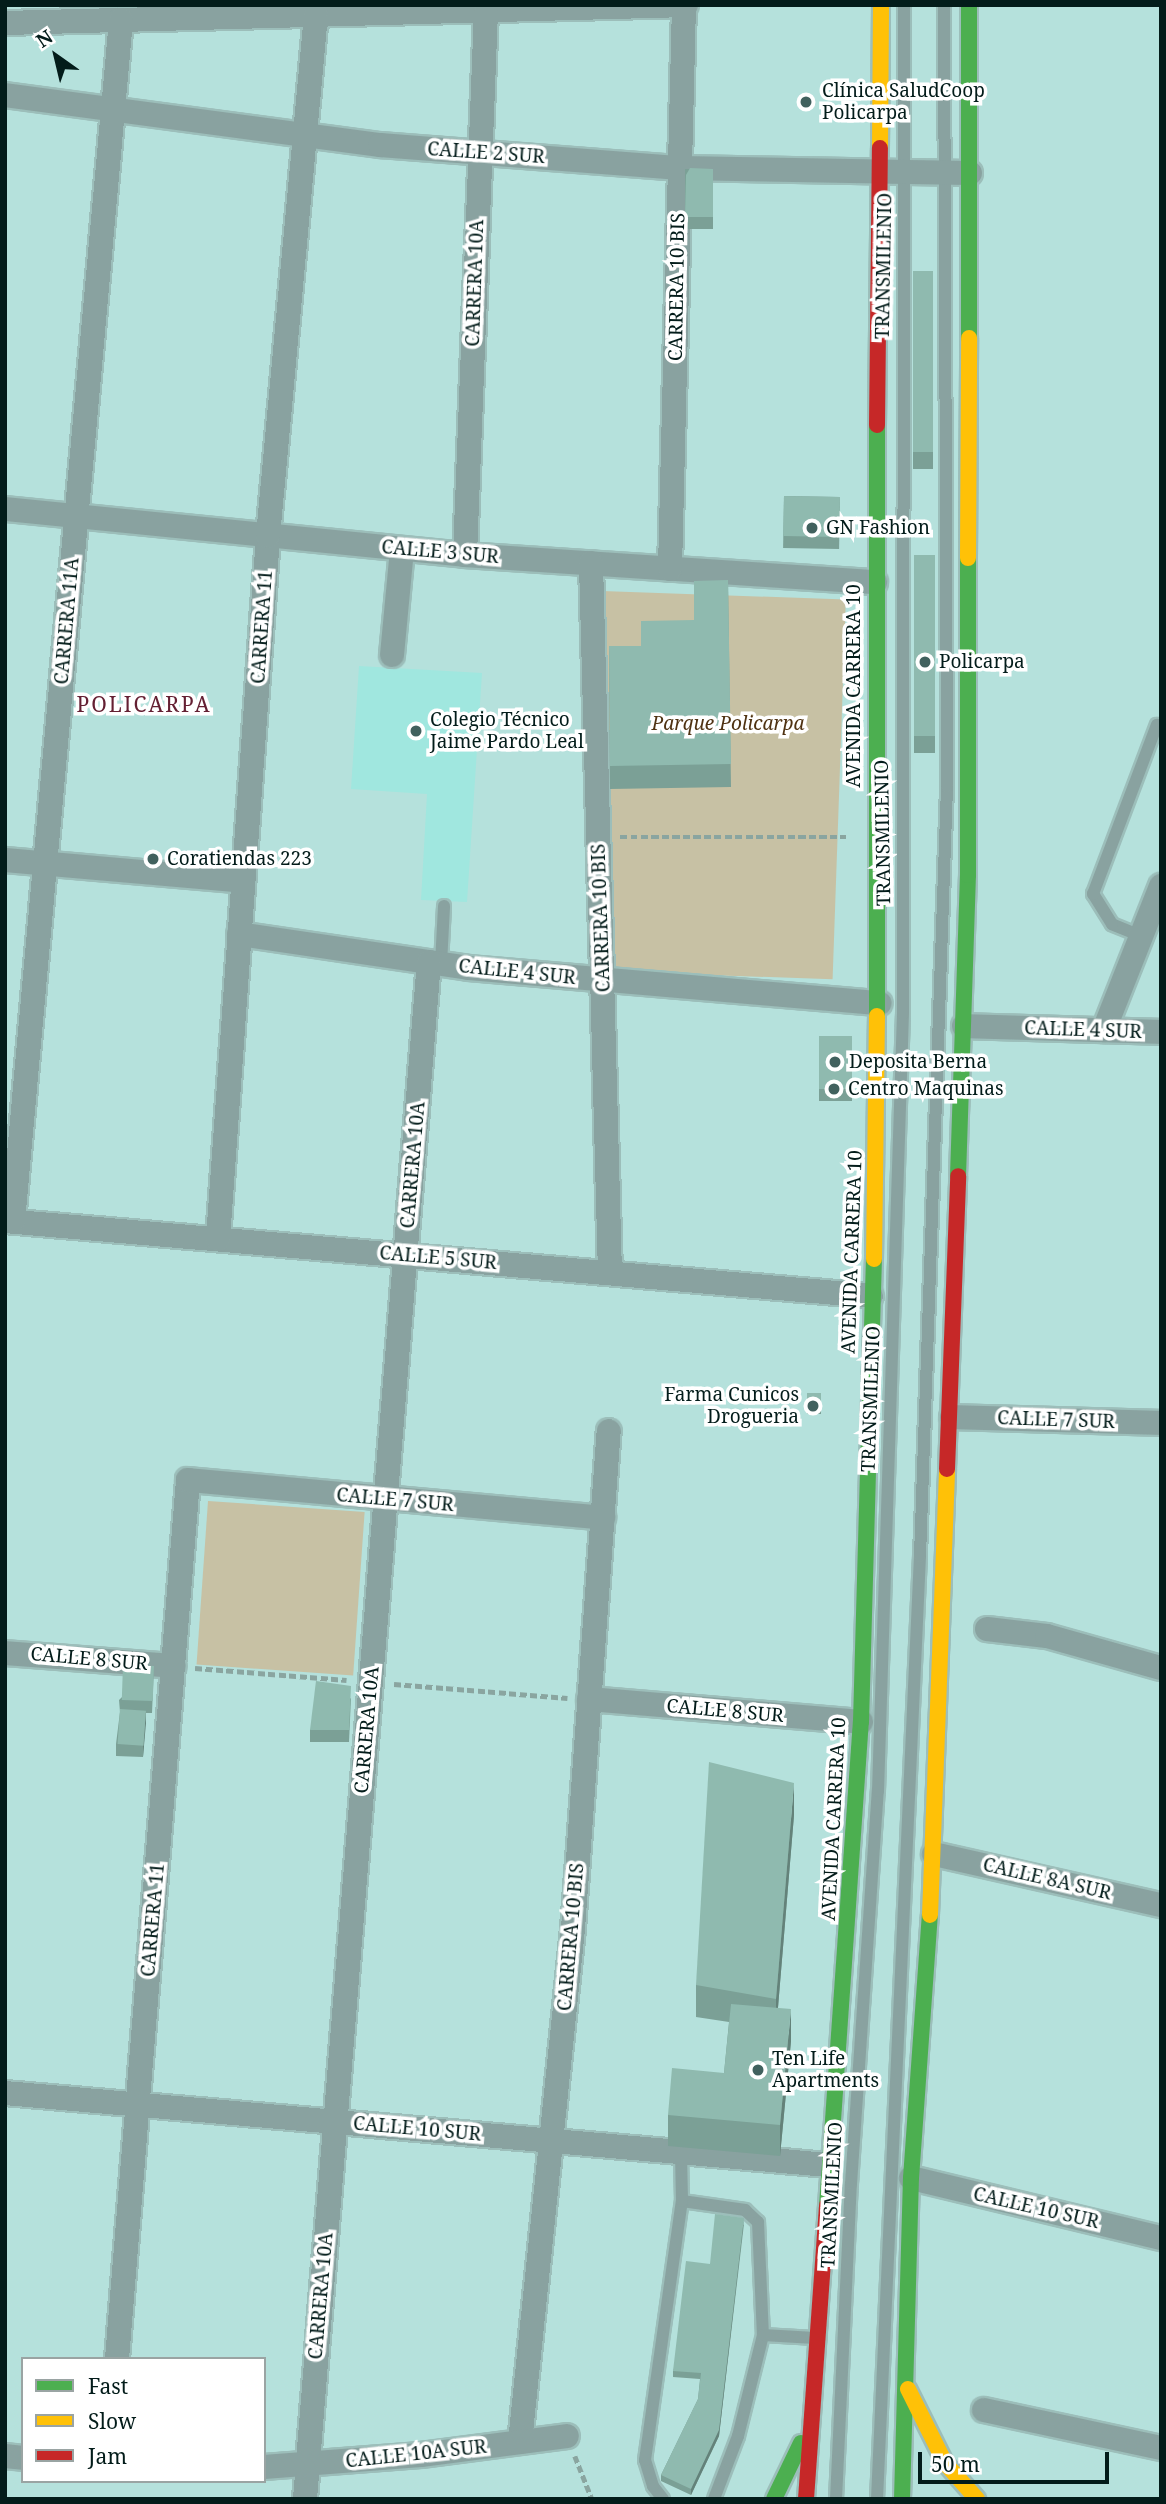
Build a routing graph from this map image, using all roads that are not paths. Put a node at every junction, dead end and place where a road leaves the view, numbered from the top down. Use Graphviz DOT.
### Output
graph roads {
  1 [pos="685,5"];
  2 [pos="881,5"];
  3 [pos="904,5"];
  4 [pos="944,5"];
  5 [pos="969,5"];
  6 [pos="486,10"];
  7 [pos="316,15"];
  8 [pos="121,20"];
  9 [pos="5,23"];
  10 [pos="5,95"];
  11 [pos="113,109"];
  12 [pos="305,135"];
  13 [pos="481,152"];
  14 [pos="680,168"];
  15 [pos="878,171"];
  16 [pos="904,172"];
  17 [pos="958,172"];
  18 [pos="5,509"];
  19 [pos="76,516"];
  20 [pos="268,536"];
  21 [pos="402,550"];
  22 [pos="465,555"];
  23 [pos="591,564"];
  24 [pos="670,569"];
  25 [pos="875,582"];
  26 [pos="391,655"];
  27 [pos="1157,726"];
  28 [pos="5,860"];
  29 [pos="45,864"];
  30 [pos="243,880"];
  31 [pos="1161,886"];
  32 [pos="444,906"];
  33 [pos="239,934"];
  34 [pos="1141,936"];
  35 [pos="435,963"];
  36 [pos="602,980"];
  37 [pos="880,1003"];
  38 [pos="964,1026"];
  39 [pos="1104,1030"];
  40 [pos="1161,1032"];
  41 [pos="9,1221"];
  42 [pos="218,1239"];
  43 [pos="405,1255"];
  44 [pos="610,1273"];
  45 [pos="871,1296"];
  46 [pos="952,1417"];
  47 [pos="1161,1423"];
  48 [pos="609,1431"];
  49 [pos="188,1480"];
  50 [pos="386,1499"];
  51 [pos="603,1518"];
  52 [pos="987,1629"];
  53 [pos="5,1653"];
  54 [pos="173,1666"];
  55 [pos="1161,1668"];
  56 [pos="589,1699"];
  57 [pos="861,1722"];
  58 [pos="934,1854"];
  59 [pos="1161,1905"];
  60 [pos="5,2093"];
  61 [pos="138,2105"];
  62 [pos="335,2122"];
  63 [pos="551,2141"];
  64 [pos="681,2154"];
  65 [pos="828,2165"];
  66 [pos="911,2178"];
  67 [pos="682,2201"];
  68 [pos="1161,2238"];
  69 [pos="763,2335"];
  70 [pos="817,2338"];
  71 [pos="117,2357"];
  72 [pos="905,2380"];
  73 [pos="984,2410"];
  74 [pos="812,2419"];
  75 [pos="567,2436"];
  76 [pos="520,2442"];
  77 [pos="1161,2448"];
  78 [pos="307,2465"];
  79 [pos="266,2467"];
  80 [pos="305,2499"];
  81 [pos="663,2499"];
  82 [pos="714,2499"];
  83 [pos="774,2499"];
  84 [pos="806,2499"];
  85 [pos="836,2499"];
  86 [pos="877,2499"];
  87 [pos="902,2499"];
  88 [pos="976,2499"];
  1 -- 6 [label="street"];
  1 -- 14 [label="street, CARRERA 10 BIS"];
  2 -- 15 [label="main road, AVENIDA CARRERA 10"];
  3 -- 16 [label="lane, TRANSMILENIO"];
  4 -- 17 [label="lane"];
  5 -- 17 [label="main road"];
  6 -- 7 [label="street"];
  6 -- 13 [label="street, CARRERA 10A"];
  7 -- 8 [label="street"];
  7 -- 12 [label="street, CARRERA 11"];
  8 -- 9 [label="street"];
  8 -- 11 [label="street, CARRERA 11A"];
  10 -- 11 [label="street, CALLE 2 SUR"];
  11 -- 12 [label="street, CALLE 2 SUR"];
  11 -- 19 [label="street, CARRERA 11A"];
  12 -- 13 [label="street, CALLE 2 SUR"];
  12 -- 20 [label="street, CARRERA 11"];
  13 -- 14 [label="street, CALLE 2 SUR"];
  13 -- 22 [label="street, CARRERA 10A"];
  14 -- 15 [label="street, CALLE 2 SUR"];
  14 -- 24 [label="street, CARRERA 10 BIS"];
  15 -- 16 [label="street, CALLE 2 SUR"];
  15 -- 25 [label="main road, AVENIDA CARRERA 10"];
  16 -- 17 [label="street, CALLE 2 SUR"];
  16 -- 85 [label="lane, TRANSMILENIO"];
  17 -- 38 [label="main road"];
  17 -- 86 [label="lane"];
  18 -- 19 [label="street, CALLE 3 SUR"];
  19 -- 20 [label="street, CALLE 3 SUR"];
  19 -- 29 [label="street, CARRERA 11A"];
  20 -- 21 [label="street, CALLE 3 SUR"];
  20 -- 30 [label="street, CARRERA 11"];
  21 -- 22 [label="street, CALLE 3 SUR"];
  21 -- 26 [label="street"];
  22 -- 23 [label="street, CALLE 3 SUR"];
  23 -- 24 [label="street, CALLE 3 SUR"];
  23 -- 36 [label="street, CARRERA 10 BIS"];
  24 -- 25 [label="street, CALLE 3 SUR"];
  25 -- 37 [label="main road, AVENIDA CARRERA 10"];
  27 -- 34 [label="lane"];
  28 -- 29 [label="street"];
  29 -- 30 [label="street"];
  29 -- 41 [label="street, CARRERA 11A"];
  30 -- 33 [label="street, CARRERA 11"];
  31 -- 34 [label="street"];
  32 -- 35 [label="lane"];
  33 -- 35 [label="street, CALLE 4 SUR"];
  33 -- 42 [label="street, CARRERA 11"];
  34 -- 39 [label="street"];
  35 -- 36 [label="street, CALLE 4 SUR"];
  35 -- 43 [label="street, CARRERA 10A"];
  36 -- 37 [label="street, CALLE 4 SUR"];
  36 -- 44 [label="street, CARRERA 10 BIS"];
  37 -- 45 [label="main road, AVENIDA CARRERA 10"];
  38 -- 39 [label="street, CALLE 4 SUR"];
  38 -- 46 [label="main road"];
  39 -- 40 [label="street, CALLE 4 SUR"];
  41 -- 42 [label="street, CALLE 5 SUR"];
  42 -- 43 [label="street, CALLE 5 SUR"];
  43 -- 44 [label="street, CALLE 5 SUR"];
  43 -- 50 [label="street, CARRERA 10A"];
  44 -- 45 [label="street, CALLE 5 SUR"];
  45 -- 57 [label="main road, AVENIDA CARRERA 10"];
  46 -- 47 [label="street, CALLE 7 SUR"];
  46 -- 58 [label="main road"];
  48 -- 51 [label="street, CARRERA 10 BIS"];
  49 -- 50 [label="street, CALLE 7 SUR"];
  49 -- 54 [label="street, CARRERA 11"];
  50 -- 51 [label="street, CALLE 7 SUR"];
  50 -- 62 [label="street, CARRERA 10A"];
  51 -- 56 [label="street, CARRERA 10 BIS"];
  52 -- 55 [label="street"];
  53 -- 54 [label="street, CALLE 8 SUR"];
  54 -- 61 [label="street, CARRERA 11"];
  56 -- 57 [label="street, CALLE 8 SUR"];
  56 -- 63 [label="street, CARRERA 10 BIS"];
  57 -- 65 [label="main road, AVENIDA CARRERA 10"];
  58 -- 59 [label="street, CALLE 8A SUR"];
  58 -- 66 [label="main road"];
  60 -- 61 [label="street, CALLE 10 SUR"];
  61 -- 62 [label="street, CALLE 10 SUR"];
  61 -- 71 [label="street, CARRERA 11"];
  62 -- 63 [label="street, CALLE 10 SUR"];
  62 -- 78 [label="street, CARRERA 10A"];
  63 -- 64 [label="street, CALLE 10 SUR"];
  63 -- 76 [label="street, CARRERA 10 BIS"];
  64 -- 65 [label="street, CALLE 10 SUR"];
  64 -- 67 [label="lane"];
  65 -- 70 [label="main road, AVENIDA CARRERA 10"];
  66 -- 68 [label="street, CALLE 10 SUR"];
  66 -- 72 [label="main road"];
  67 -- 69 [label="lane"];
  67 -- 81 [label="lane"];
  69 -- 70 [label="lane"];
  69 -- 82 [label="lane"];
  70 -- 74 [label="main road, AVENIDA CARRERA 10"];
  72 -- 87 [label="main road"];
  72 -- 88 [label="main road"];
  73 -- 77 [label="street"];
  74 -- 83 [label="main road"];
  74 -- 84 [label="main road, AVENIDA CARRERA 10"];
  75 -- 76 [label="street, CALLE 10A SUR"];
  76 -- 78 [label="street, CALLE 10A SUR"];
  78 -- 79 [label="street, CALLE 10A SUR"];
  78 -- 80 [label="street, CARRERA 10A"];
}
